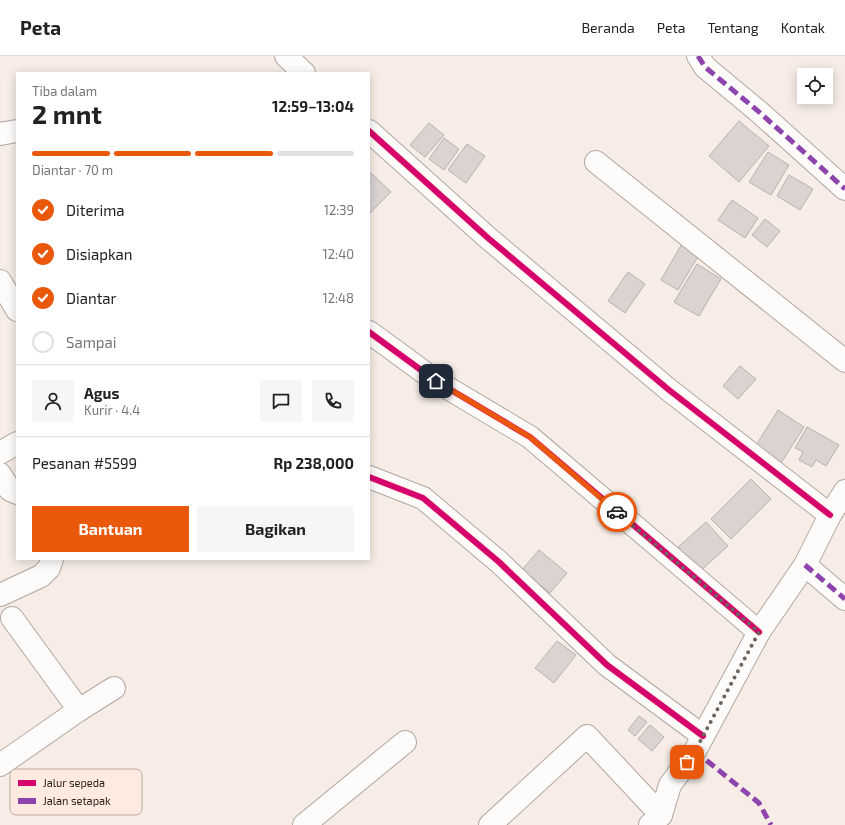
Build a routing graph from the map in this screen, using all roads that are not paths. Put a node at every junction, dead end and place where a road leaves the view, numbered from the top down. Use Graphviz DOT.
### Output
graph roads {
  1 [pos="286,56"];
  2 [pos="698,56"];
  3 [pos="303,72"];
  4 [pos="16,131"];
  5 [pos="370,132"];
  6 [pos="0,134"];
  7 [pos="596,162"];
  8 [pos="845,189"];
  9 [pos="0,281"];
  10 [pos="16,308"];
  11 [pos="370,333"];
  12 [pos="845,361"];
  13 [pos="16,444"];
  14 [pos="0,453"];
  15 [pos="370,477"];
  16 [pos="845,491"];
  17 [pos="830,515"];
  18 [pos="52,560"];
  19 [pos="805,565"];
  20 [pos="0,595"];
  21 [pos="845,599"];
  22 [pos="12,618"];
  23 [pos="759,632"];
  24 [pos="114,688"];
  25 [pos="78,710"];
  26 [pos="703,736"];
  27 [pos="405,742"];
  28 [pos="0,765"];
  29 [pos="656,820"];
  30 [pos="304,825"];
  31 [pos="490,825"];
  1 -- 3 [label="street"];
  2 -- 8 [label="street"];
  4 -- 6 [label="street"];
  5 -- 17 [label="street"];
  7 -- 12 [label="street"];
  9 -- 10 [label="street"];
  11 -- 23 [label="street"];
  13 -- 14 [label="street"];
  15 -- 26 [label="street"];
  16 -- 17 [label="street"];
  17 -- 19 [label="street"];
  18 -- 20 [label="street"];
  19 -- 21 [label="street"];
  19 -- 23 [label="street"];
  22 -- 25 [label="street"];
  23 -- 26 [label="street"];
  24 -- 25 [label="street"];
  25 -- 28 [label="street"];
  26 -- 29 [label="street"];
  27 -- 30 [label="street"];
  29 -- 31 [label="street"];
}
